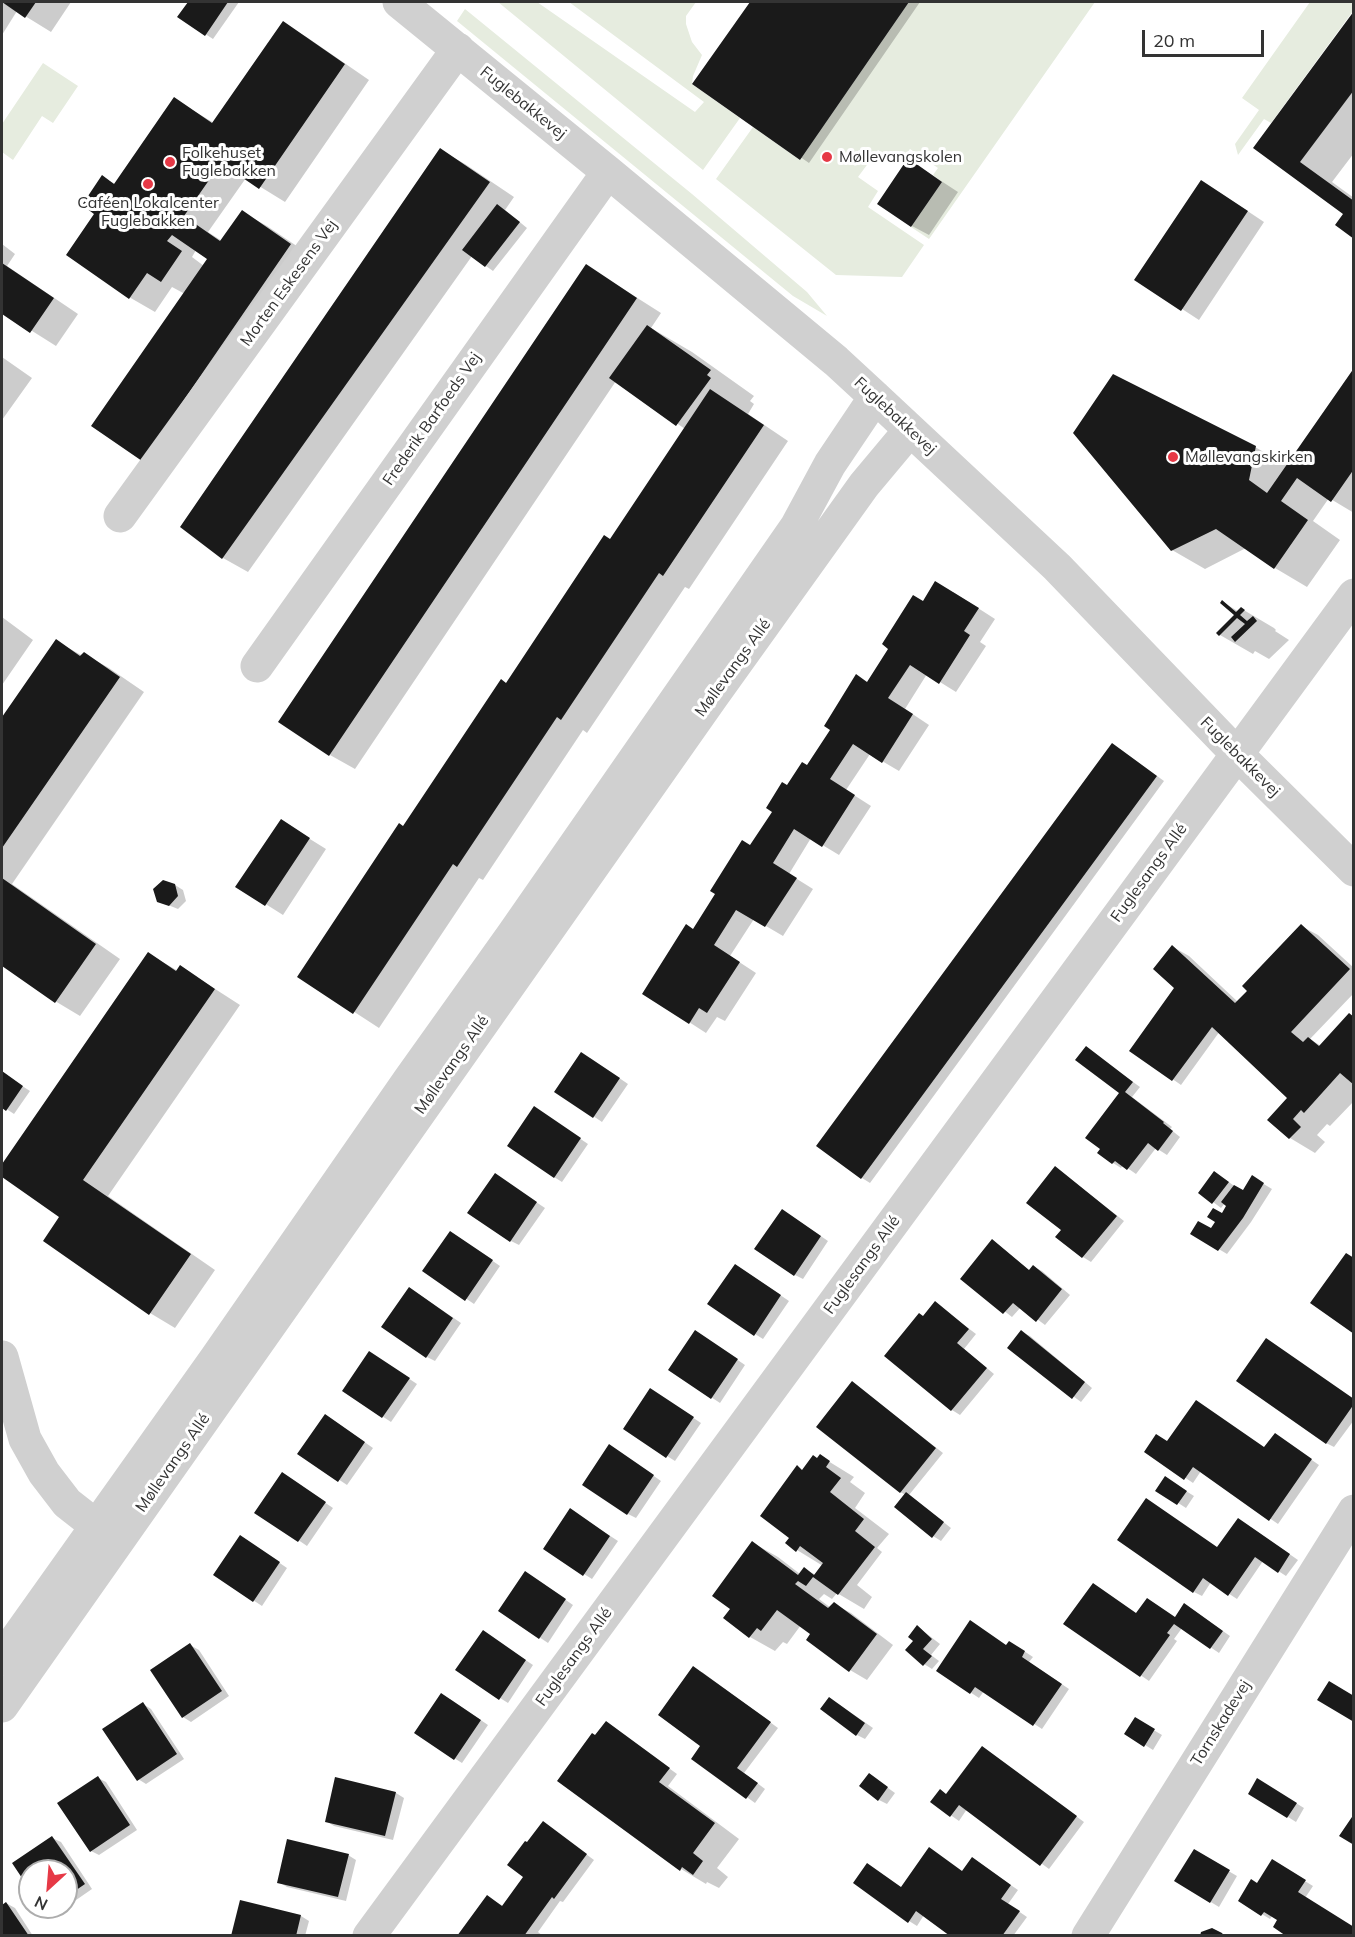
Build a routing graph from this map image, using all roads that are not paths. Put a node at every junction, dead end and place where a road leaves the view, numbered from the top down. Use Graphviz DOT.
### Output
graph roads {
  1 [pos="399,2"];
  2 [pos="458,49"];
  3 [pos="608,171"];
  4 [pos="876,397"];
  5 [pos="910,430"];
  6 [pos="120,516"];
  7 [pos="1353,595"];
  8 [pos="256,666"];
  9 [pos="1237,754"];
  10 [pos="1353,870"];
  11 [pos="2,1357"];
  12 [pos="1353,1511"];
  13 [pos="106,1534"];
  14 [pos="6,1644"];
  15 [pos="2,1706"];
  16 [pos="369,1935"];
  17 [pos="1088,1935"];
  1 -- 2 [label="street, Fuglebakkevej"];
  2 -- 3 [label="street, Fuglebakkevej"];
  2 -- 6 [label="street, Morten Eskesens Vej"];
  3 -- 4 [label="street, Fuglebakkevej"];
  3 -- 8 [label="street, Frederik Barfoeds Vej"];
  4 -- 5 [label="street, Fuglebakkevej"];
  4 -- 13 [label="street, Møllevangs Allé"];
  5 -- 9 [label="street, Fuglebakkevej"];
  5 -- 13 [label="street, Møllevangs Allé"];
  7 -- 9 [label="street, Fuglesangs Allé"];
  9 -- 10 [label="street, Fuglebakkevej"];
  9 -- 16 [label="street, Fuglesangs Allé"];
  11 -- 13 [label="street"];
  12 -- 17 [label="street, Tornskadevej"];
  13 -- 14 [label="street, Møllevangs Allé"];
  13 -- 15 [label="street, Møllevangs Allé"];
}
